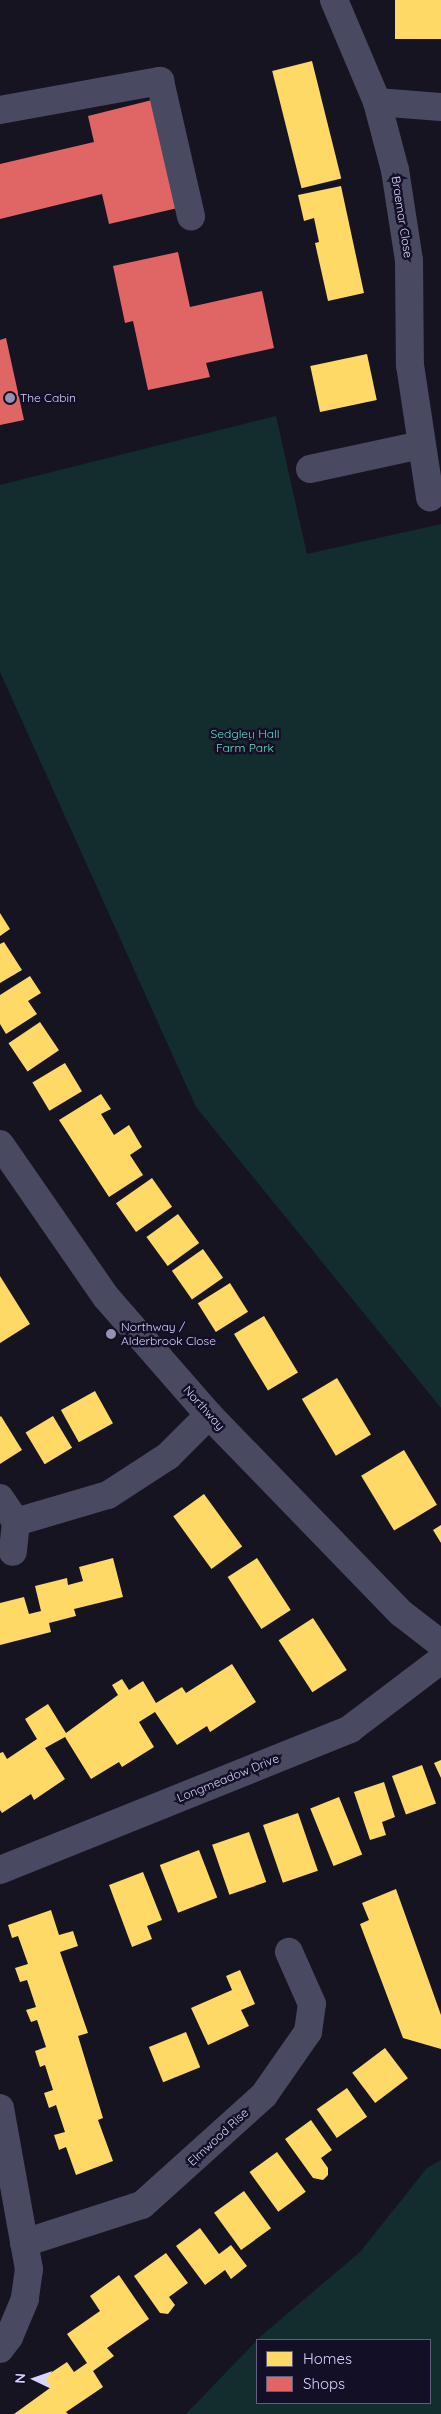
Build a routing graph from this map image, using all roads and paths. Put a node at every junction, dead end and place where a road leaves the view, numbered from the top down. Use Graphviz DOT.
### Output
graph roads {
  1 [pos="334,0"];
  2 [pos="377,102"];
  3 [pos="441,107"];
  4 [pos="0,110"];
  5 [pos="191,216"];
  6 [pos="421,445"];
  7 [pos="310,469"];
  8 [pos="430,498"];
  9 [pos="0,1144"];
  10 [pos="209,1415"];
  11 [pos="0,1498"];
  12 [pos="16,1522"];
  13 [pos="13,1552"];
  14 [pos="441,1644"];
  15 [pos="441,1660"];
  16 [pos="0,1870"];
  17 [pos="289,1952"];
  18 [pos="0,2108"];
  19 [pos="24,2243"];
  20 [pos="0,2349"];
  1 -- 2 [label="street, Braemar Close"];
  2 -- 3 [label="street"];
  2 -- 6 [label="street, Braemar Close"];
  4 -- 5 [label="street"];
  6 -- 7 [label="street"];
  6 -- 8 [label="street, Braemar Close"];
  9 -- 10 [label="street, Northway"];
  10 -- 12 [label="street"];
  10 -- 14 [label="street, Northway"];
  11 -- 12 [label="street"];
  12 -- 13 [label="street"];
  15 -- 16 [label="street, Longmeadow Drive"];
  17 -- 19 [label="street, Elmwood Rise"];
  18 -- 19 [label="street"];
  19 -- 20 [label="street"];
}
